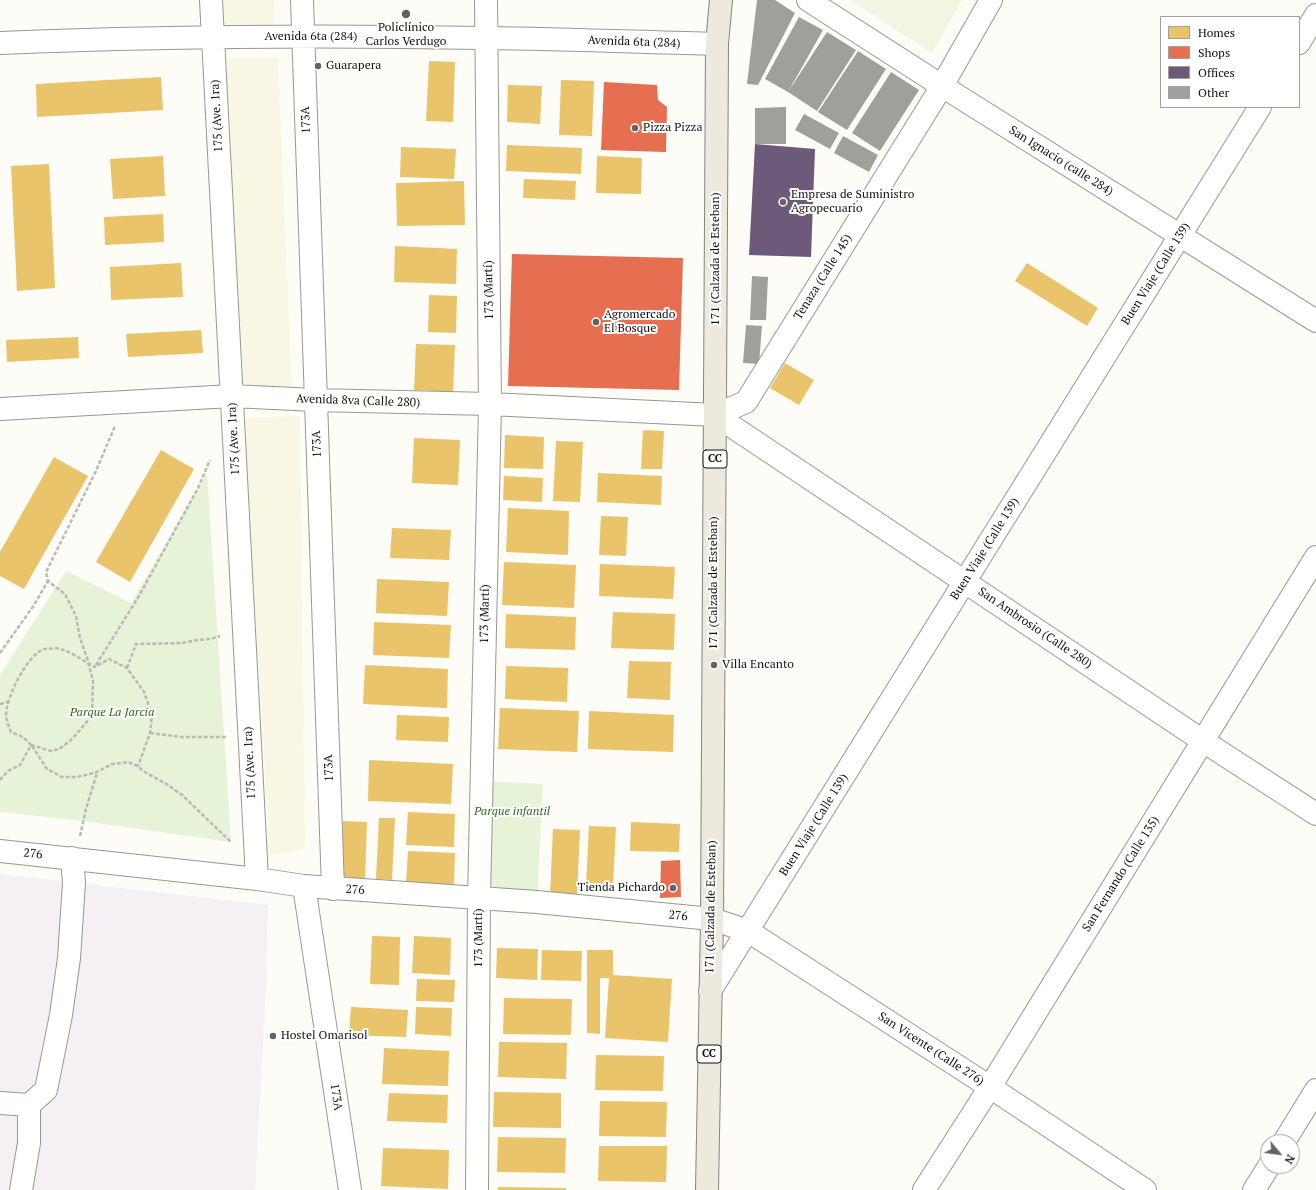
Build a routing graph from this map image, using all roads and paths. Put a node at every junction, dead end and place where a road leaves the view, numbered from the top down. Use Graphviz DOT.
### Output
graph roads {
  1 [pos="211,0"];
  2 [pos="302,0"];
  3 [pos="486,0"];
  4 [pos="721,0"];
  5 [pos="808,0"];
  6 [pos="991,0"];
  7 [pos="1316,15"];
  8 [pos="213,37"];
  9 [pos="304,38"];
  10 [pos="486,38"];
  11 [pos="1300,41"];
  12 [pos="0,43"];
  13 [pos="717,44"];
  14 [pos="942,86"];
  15 [pos="1259,108"];
  16 [pos="1181,236"];
  17 [pos="1316,321"];
  18 [pos="232,396"];
  19 [pos="315,400"];
  20 [pos="125,402"];
  21 [pos="490,404"];
  22 [pos="0,409"];
  23 [pos="715,414"];
  24 [pos="214,454"];
  25 [pos="1316,557"];
  26 [pos="48,581"];
  27 [pos="965,581"];
  28 [pos="244,637"];
  29 [pos="0,653"];
  30 [pos="89,664"];
  31 [pos="95,667"];
  32 [pos="127,668"];
  33 [pos="8,702"];
  34 [pos="0,704"];
  35 [pos="150,733"];
  36 [pos="249,737"];
  37 [pos="1203,741"];
  38 [pos="31,745"];
  39 [pos="138,766"];
  40 [pos="97,772"];
  41 [pos="0,780"];
  42 [pos="1316,814"];
  43 [pos="236,848"];
  44 [pos="0,850"];
  45 [pos="72,858"];
  46 [pos="256,879"];
  47 [pos="304,886"];
  48 [pos="333,888"];
  49 [pos="479,898"];
  50 [pos="712,919"];
  51 [pos="748,931"];
  52 [pos="710,991"];
  53 [pos="990,1087"];
  54 [pos="1316,1090"];
  55 [pos="0,1103"];
  56 [pos="29,1105"];
  57 [pos="1289,1134"];
  58 [pos="1264,1174"];
  59 [pos="20,1190"];
  60 [pos="350,1190"];
  61 [pos="477,1190"];
  62 [pos="707,1190"];
  63 [pos="924,1190"];
  64 [pos="1145,1190"];
  65 [pos="1254,1190"];
  1 -- 8 [label="street, 175 (Ave. 1ra)"];
  2 -- 9 [label="street, 173A"];
  3 -- 10 [label="street, 173 (Martí)"];
  4 -- 13 [label="main road, 171 (Calzada de Esteban) / CC"];
  5 -- 14 [label="street, San Ignacio (calle 284)"];
  6 -- 14 [label="street, Tenaza (Calle 145)"];
  7 -- 11 [label="street"];
  8 -- 9 [label="street, Avenida 6ta (284)"];
  8 -- 12 [label="street, Avenida 6ta (284)"];
  8 -- 18 [label="street, 175 (Ave. 1ra)"];
  9 -- 10 [label="street, Avenida 6ta (284)"];
  9 -- 19 [label="street, 173A"];
  10 -- 13 [label="street, Avenida 6ta (284)"];
  10 -- 21 [label="street, 173 (Martí)"];
  13 -- 23 [label="main road, 171 (Calzada de Esteban) / CC"];
  14 -- 16 [label="street, San Ignacio (calle 284)"];
  14 -- 23 [label="street, Tenaza (Calle 145)"];
  15 -- 16 [label="street, Buen Viaje (Calle 139)"];
  16 -- 17 [label="street, San Ignacio (calle 284)"];
  16 -- 27 [label="street, Buen Viaje (Calle 139)"];
  18 -- 19 [label="street, Avenida 8va (Calle 280)"];
  18 -- 20 [label="street, Avenida 8va (Calle 280)"];
  18 -- 28 [label="street, 175 (Ave. 1ra)"];
  19 -- 21 [label="street, Avenida 8va (Calle 280)"];
  19 -- 48 [label="street, 173A"];
  20 -- 22 [label="street, Avenida 8va (Calle 280)"];
  20 -- 26 [label="path"];
  21 -- 23 [label="street, Avenida 8va (Calle 280)"];
  21 -- 49 [label="street, 173 (Martí)"];
  23 -- 27 [label="street, San Ambrosio (Calle 280)"];
  23 -- 50 [label="main road, 171 (Calzada de Esteban) / CC"];
  24 -- 31 [label="path"];
  25 -- 37 [label="street, San Fernando (Calle 135)"];
  26 -- 29 [label="path"];
  26 -- 30 [label="path"];
  27 -- 37 [label="street, San Ambrosio (Calle 280)"];
  27 -- 51 [label="street, Buen Viaje (Calle 139)"];
  28 -- 32 [label="path"];
  28 -- 36 [label="street, 175 (Ave. 1ra)"];
  30 -- 31 [label="path"];
  30 -- 33 [label="path"];
  30 -- 38 [label="path"];
  31 -- 32 [label="path"];
  32 -- 35 [label="path"];
  33 -- 34 [label="path"];
  33 -- 38 [label="path"];
  35 -- 36 [label="path"];
  35 -- 39 [label="path"];
  36 -- 46 [label="street, 175 (Ave. 1ra)"];
  37 -- 42 [label="street, San Ambrosio (Calle 280)"];
  37 -- 53 [label="street, San Fernando (Calle 135)"];
  38 -- 40 [label="path"];
  38 -- 41 [label="path"];
  39 -- 40 [label="path"];
  39 -- 43 [label="path"];
  40 -- 45 [label="path"];
  44 -- 45 [label="street, 276"];
  45 -- 46 [label="street, 276"];
  45 -- 56 [label="street"];
  46 -- 47 [label="street, 276"];
  47 -- 48 [label="street, 276"];
  47 -- 60 [label="street, 173A"];
  48 -- 49 [label="street, 276"];
  49 -- 50 [label="street, 276"];
  49 -- 61 [label="street, 173 (Martí)"];
  50 -- 51 [label="street, San Vicente (Calle 276)"];
  50 -- 52 [label="main road, 171 (Calzada de Esteban) / CC"];
  51 -- 52 [label="street, Buen Viaje (Calle 139)"];
  51 -- 53 [label="street, San Vicente (Calle 276)"];
  52 -- 62 [label="main road, 171 (Calzada de Esteban) / CC"];
  53 -- 63 [label="street, San Fernando (Calle 135)"];
  53 -- 64 [label="street, San Vicente (Calle 276)"];
  54 -- 57 [label="street"];
  55 -- 56 [label="street"];
  56 -- 59 [label="street"];
  58 -- 65 [label="street"];
}
